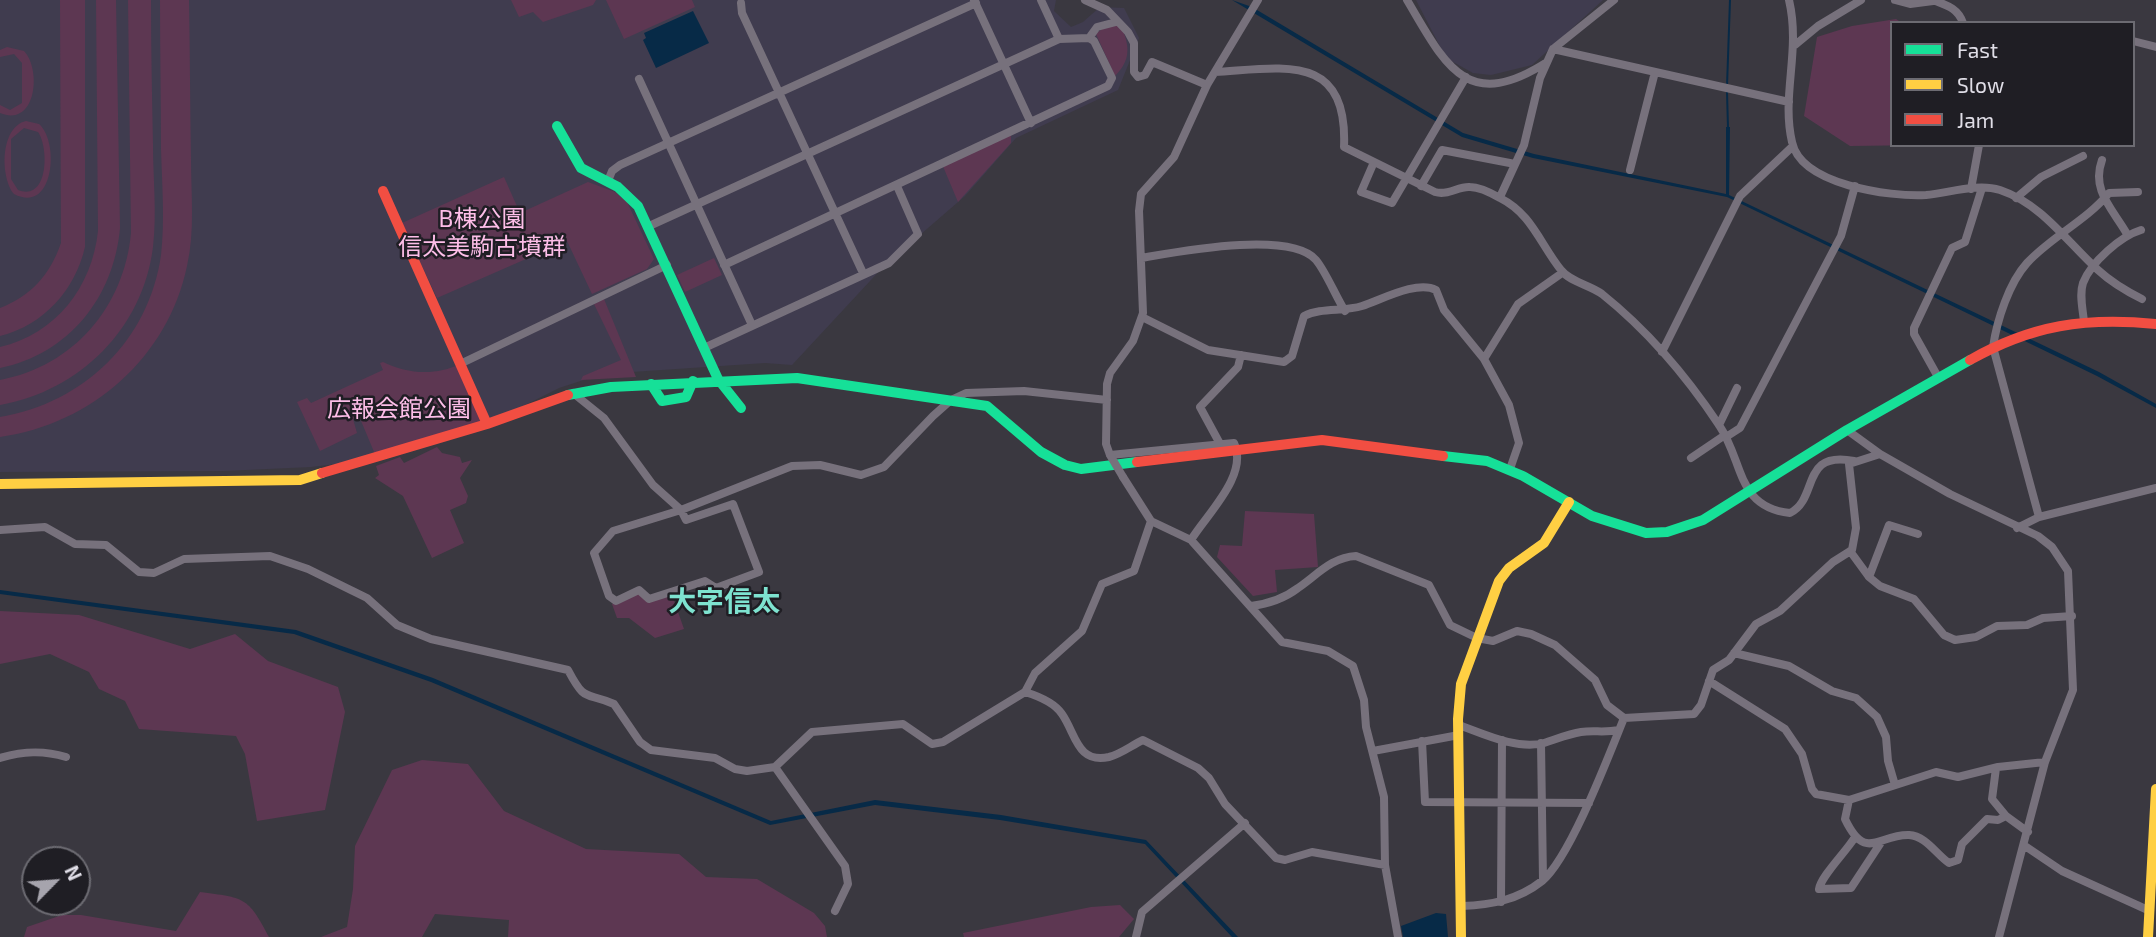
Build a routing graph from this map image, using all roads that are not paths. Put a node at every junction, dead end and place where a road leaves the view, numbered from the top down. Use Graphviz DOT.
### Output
graph roads {
  1 [pos="1041,0"];
  2 [pos="1085,0"];
  3 [pos="1258,0"];
  4 [pos="1407,0"];
  5 [pos="1614,0"];
  6 [pos="1789,0"];
  7 [pos="1861,0"];
  8 [pos="1895,0"];
  9 [pos="1933,0"];
  10 [pos="744,1"];
  11 [pos="975,1"];
  12 [pos="1962,21"];
  13 [pos="1116,22"];
  14 [pos="1089,38"];
  15 [pos="1059,39"];
  16 [pos="2138,42"];
  17 [pos="1795,45"];
  18 [pos="2156,47"];
  19 [pos="1553,49"];
  20 [pos="1004,62"];
  21 [pos="1547,62"];
  22 [pos="1215,72"];
  23 [pos="1655,72"];
  24 [pos="1466,77"];
  25 [pos="639,79"];
  26 [pos="1207,85"];
  27 [pos="780,93"];
  28 [pos="1789,102"];
  29 [pos="1031,123"];
  30 [pos="557,126"];
  31 [pos="669,143"];
  32 [pos="1792,147"];
  33 [pos="1979,147"];
  34 [pos="808,154"];
  35 [pos="1519,155"];
  36 [pos="2083,156"];
  37 [pos="2102,160"];
  38 [pos="1374,162"];
  39 [pos="1630,170"];
  40 [pos="1405,177"];
  41 [pos="608,181"];
  42 [pos="897,186"];
  43 [pos="1421,186"];
  44 [pos="1855,186"];
  45 [pos="1982,188"];
  46 [pos="1971,189"];
  47 [pos="383,191"];
  48 [pos="2138,192"];
  49 [pos="1500,197"];
  50 [pos="2106,197"];
  51 [pos="2015,198"];
  52 [pos="696,204"];
  53 [pos="836,214"];
  54 [pos="647,227"];
  55 [pos="2141,230"];
  56 [pos="2063,233"];
  57 [pos="2127,234"];
  58 [pos="1141,258"];
  59 [pos="667,265"];
  60 [pos="724,265"];
  61 [pos="2094,267"];
  62 [pos="863,273"];
  63 [pos="1562,273"];
  64 [pos="2142,299"];
  65 [pos="1345,311"];
  66 [pos="1142,317"];
  67 [pos="2084,322"];
  68 [pos="2156,324"];
  69 [pos="752,325"];
  70 [pos="1993,347"];
  71 [pos="704,348"];
  72 [pos="1662,352"];
  73 [pos="1241,355"];
  74 [pos="1484,359"];
  75 [pos="460,364"];
  76 [pos="1938,377"];
  77 [pos="718,379"];
  78 [pos="693,381"];
  79 [pos="651,384"];
  80 [pos="1737,388"];
  81 [pos="573,393"];
  82 [pos="951,400"];
  83 [pos="1107,400"];
  84 [pos="741,408"];
  85 [pos="487,424"];
  86 [pos="1719,425"];
  87 [pos="1847,430"];
  88 [pos="1725,436"];
  89 [pos="1219,442"];
  90 [pos="1238,452"];
  91 [pos="1880,454"];
  92 [pos="1110,455"];
  93 [pos="1691,458"];
  94 [pos="1854,461"];
  95 [pos="1510,469"];
  96 [pos="0,484"];
  97 [pos="739,488"];
  98 [pos="2156,488"];
  99 [pos="1748,490"];
  100 [pos="1569,502"];
  101 [pos="733,504"];
  102 [pos="681,510"];
  103 [pos="2039,517"];
  104 [pos="1151,521"];
  105 [pos="2017,528"];
  106 [pos="0,530"];
  107 [pos="1918,534"];
  108 [pos="1191,540"];
  109 [pos="1850,551"];
  110 [pos="1869,576"];
  111 [pos="1251,606"];
  112 [pos="2072,616"];
  113 [pos="1477,638"];
  114 [pos="1734,653"];
  115 [pos="1709,681"];
  116 [pos="1025,692"];
  117 [pos="1624,718"];
  118 [pos="1459,730"];
  119 [pos="1619,730"];
  120 [pos="1502,740"];
  121 [pos="1422,741"];
  122 [pos="1541,743"];
  123 [pos="1373,751"];
  124 [pos="66,757"];
  125 [pos="0,758"];
  126 [pos="2045,762"];
  127 [pos="775,767"];
  128 [pos="1996,768"];
  129 [pos="1895,785"];
  130 [pos="2156,789"];
  131 [pos="1849,800"];
  132 [pos="1461,802"];
  133 [pos="1502,802"];
  134 [pos="1542,802"];
  135 [pos="1589,803"];
  136 [pos="2006,816"];
  137 [pos="1245,823"];
  138 [pos="2028,832"];
  139 [pos="1856,837"];
  140 [pos="1880,844"];
  141 [pos="2025,846"];
  142 [pos="1385,865"];
  143 [pos="1543,880"];
  144 [pos="1501,902"];
  145 [pos="1462,906"];
  146 [pos="835,911"];
  147 [pos="2153,912"];
  148 [pos="1136,937"];
  149 [pos="1398,937"];
  150 [pos="1461,937"];
  151 [pos="1999,937"];
  152 [pos="2148,937"];
  1 -- 15 [label="street"];
  2 -- 13 [label="street"];
  3 -- 22 [label="street"];
  4 -- 24 [label="street"];
  5 -- 19 [label="street"];
  6 -- 17 [label="street"];
  7 -- 17 [label="street"];
  8 -- 9 [label="street"];
  9 -- 12 [label="street"];
  10 -- 27 [label="street"];
  11 -- 20 [label="street"];
  11 -- 27 [label="street"];
  13 -- 14 [label="street"];
  13 -- 26 [label="street"];
  14 -- 15 [label="street"];
  14 -- 29 [label="street"];
  15 -- 20 [label="street"];
  16 -- 18 [label="street"];
  17 -- 28 [label="street"];
  19 -- 21 [label="street"];
  19 -- 23 [label="street"];
  20 -- 29 [label="street"];
  20 -- 34 [label="street"];
  21 -- 24 [label="street"];
  21 -- 35 [label="street"];
  22 -- 26 [label="street"];
  22 -- 38 [label="street"];
  23 -- 28 [label="street"];
  23 -- 39 [label="street"];
  24 -- 40 [label="street"];
  25 -- 31 [label="street"];
  26 -- 58 [label="street"];
  27 -- 31 [label="street"];
  27 -- 34 [label="street"];
  28 -- 32 [label="street"];
  29 -- 42 [label="street"];
  30 -- 41 [label="main road"];
  31 -- 41 [label="street"];
  31 -- 52 [label="street"];
  32 -- 44 [label="street"];
  32 -- 72 [label="street"];
  33 -- 46 [label="street"];
  34 -- 52 [label="street"];
  34 -- 53 [label="street"];
  35 -- 43 [label="street"];
  35 -- 49 [label="street"];
  36 -- 51 [label="street"];
  37 -- 50 [label="street"];
  38 -- 40 [label="street"];
  38 -- 40 [label="street"];
  40 -- 43 [label="street"];
  41 -- 54 [label="main road"];
  42 -- 53 [label="street"];
  42 -- 62 [label="street"];
  43 -- 49 [label="street"];
  44 -- 46 [label="street"];
  44 -- 88 [label="street"];
  45 -- 46 [label="street"];
  45 -- 51 [label="street"];
  45 -- 76 [label="street"];
  47 -- 75 [label="main road"];
  48 -- 50 [label="street"];
  49 -- 63 [label="street"];
  50 -- 56 [label="street"];
  50 -- 57 [label="street"];
  51 -- 56 [label="street"];
  52 -- 54 [label="street"];
  52 -- 60 [label="street"];
  53 -- 60 [label="street"];
  53 -- 62 [label="street"];
  54 -- 59 [label="main road"];
  55 -- 57 [label="street"];
  56 -- 61 [label="street"];
  56 -- 70 [label="street"];
  57 -- 61 [label="street"];
  58 -- 65 [label="street"];
  58 -- 66 [label="street"];
  59 -- 71 [label="main road"];
  59 -- 75 [label="street"];
  60 -- 69 [label="street"];
  61 -- 64 [label="street"];
  61 -- 67 [label="street"];
  62 -- 69 [label="street"];
  63 -- 72 [label="street"];
  63 -- 74 [label="street"];
  65 -- 73 [label="street"];
  65 -- 74 [label="street"];
  66 -- 73 [label="street"];
  66 -- 83 [label="street"];
  67 -- 68 [label="main road"];
  67 -- 70 [label="main road"];
  69 -- 71 [label="street"];
  70 -- 76 [label="main road"];
  70 -- 103 [label="street"];
  71 -- 77 [label="main road"];
  72 -- 86 [label="street"];
  73 -- 89 [label="street"];
  74 -- 95 [label="street"];
  75 -- 85 [label="main road"];
  76 -- 87 [label="main road"];
  77 -- 78 [label="main road"];
  77 -- 82 [label="main road"];
  77 -- 84 [label="main road"];
  78 -- 79 [label="main road"];
  78 -- 79 [label="main road"];
  79 -- 81 [label="main road"];
  80 -- 86 [label="street"];
  81 -- 85 [label="main road"];
  81 -- 102 [label="street"];
  82 -- 83 [label="street"];
  82 -- 90 [label="main road"];
  82 -- 97 [label="street"];
  83 -- 92 [label="street"];
  85 -- 96 [label="main road"];
  86 -- 88 [label="street"];
  87 -- 91 [label="street"];
  87 -- 99 [label="main road"];
  88 -- 93 [label="street"];
  88 -- 99 [label="street"];
  89 -- 90 [label="street"];
  89 -- 92 [label="street"];
  90 -- 95 [label="main road"];
  90 -- 108 [label="street"];
  91 -- 94 [label="street"];
  91 -- 105 [label="street"];
  92 -- 104 [label="street, bridge"];
  94 -- 99 [label="street"];
  94 -- 109 [label="street"];
  95 -- 100 [label="main road"];
  97 -- 101 [label="street"];
  97 -- 102 [label="street"];
  98 -- 103 [label="street"];
  99 -- 100 [label="main road"];
  100 -- 113 [label="main road"];
  101 -- 102 [label="street"];
  101 -- 102 [label="street"];
  103 -- 105 [label="street"];
  104 -- 108 [label="street"];
  104 -- 116 [label="street"];
  105 -- 112 [label="street"];
  106 -- 127 [label="street"];
  107 -- 110 [label="street"];
  108 -- 111 [label="street"];
  109 -- 110 [label="street"];
  109 -- 114 [label="street"];
  110 -- 112 [label="street"];
  111 -- 113 [label="street"];
  111 -- 123 [label="street"];
  112 -- 126 [label="street"];
  113 -- 117 [label="street"];
  113 -- 118 [label="main road"];
  114 -- 115 [label="street"];
  114 -- 129 [label="street"];
  115 -- 117 [label="street"];
  115 -- 131 [label="street"];
  116 -- 127 [label="street"];
  116 -- 137 [label="street"];
  117 -- 119 [label="street"];
  118 -- 120 [label="street"];
  118 -- 121 [label="street"];
  118 -- 132 [label="main road"];
  119 -- 122 [label="street"];
  119 -- 135 [label="street"];
  120 -- 122 [label="street"];
  120 -- 133 [label="street"];
  121 -- 123 [label="street"];
  121 -- 132 [label="street"];
  122 -- 134 [label="street"];
  123 -- 142 [label="street"];
  124 -- 125 [label="street"];
  126 -- 128 [label="street"];
  126 -- 138 [label="street"];
  127 -- 146 [label="street"];
  128 -- 129 [label="street"];
  128 -- 136 [label="street"];
  129 -- 131 [label="street"];
  130 -- 147 [label="main road"];
  131 -- 139 [label="street"];
  132 -- 133 [label="street"];
  132 -- 145 [label="main road"];
  133 -- 134 [label="street"];
  133 -- 144 [label="street"];
  134 -- 135 [label="street"];
  134 -- 143 [label="street"];
  135 -- 143 [label="street"];
  136 -- 138 [label="street"];
  136 -- 140 [label="street"];
  137 -- 142 [label="street"];
  137 -- 148 [label="street"];
  138 -- 141 [label="street"];
  139 -- 140 [label="street"];
  139 -- 140 [label="street"];
  141 -- 147 [label="street"];
  141 -- 151 [label="street"];
  142 -- 149 [label="street"];
  143 -- 144 [label="street"];
  144 -- 145 [label="street"];
  145 -- 150 [label="main road"];
  147 -- 152 [label="main road"];
}
